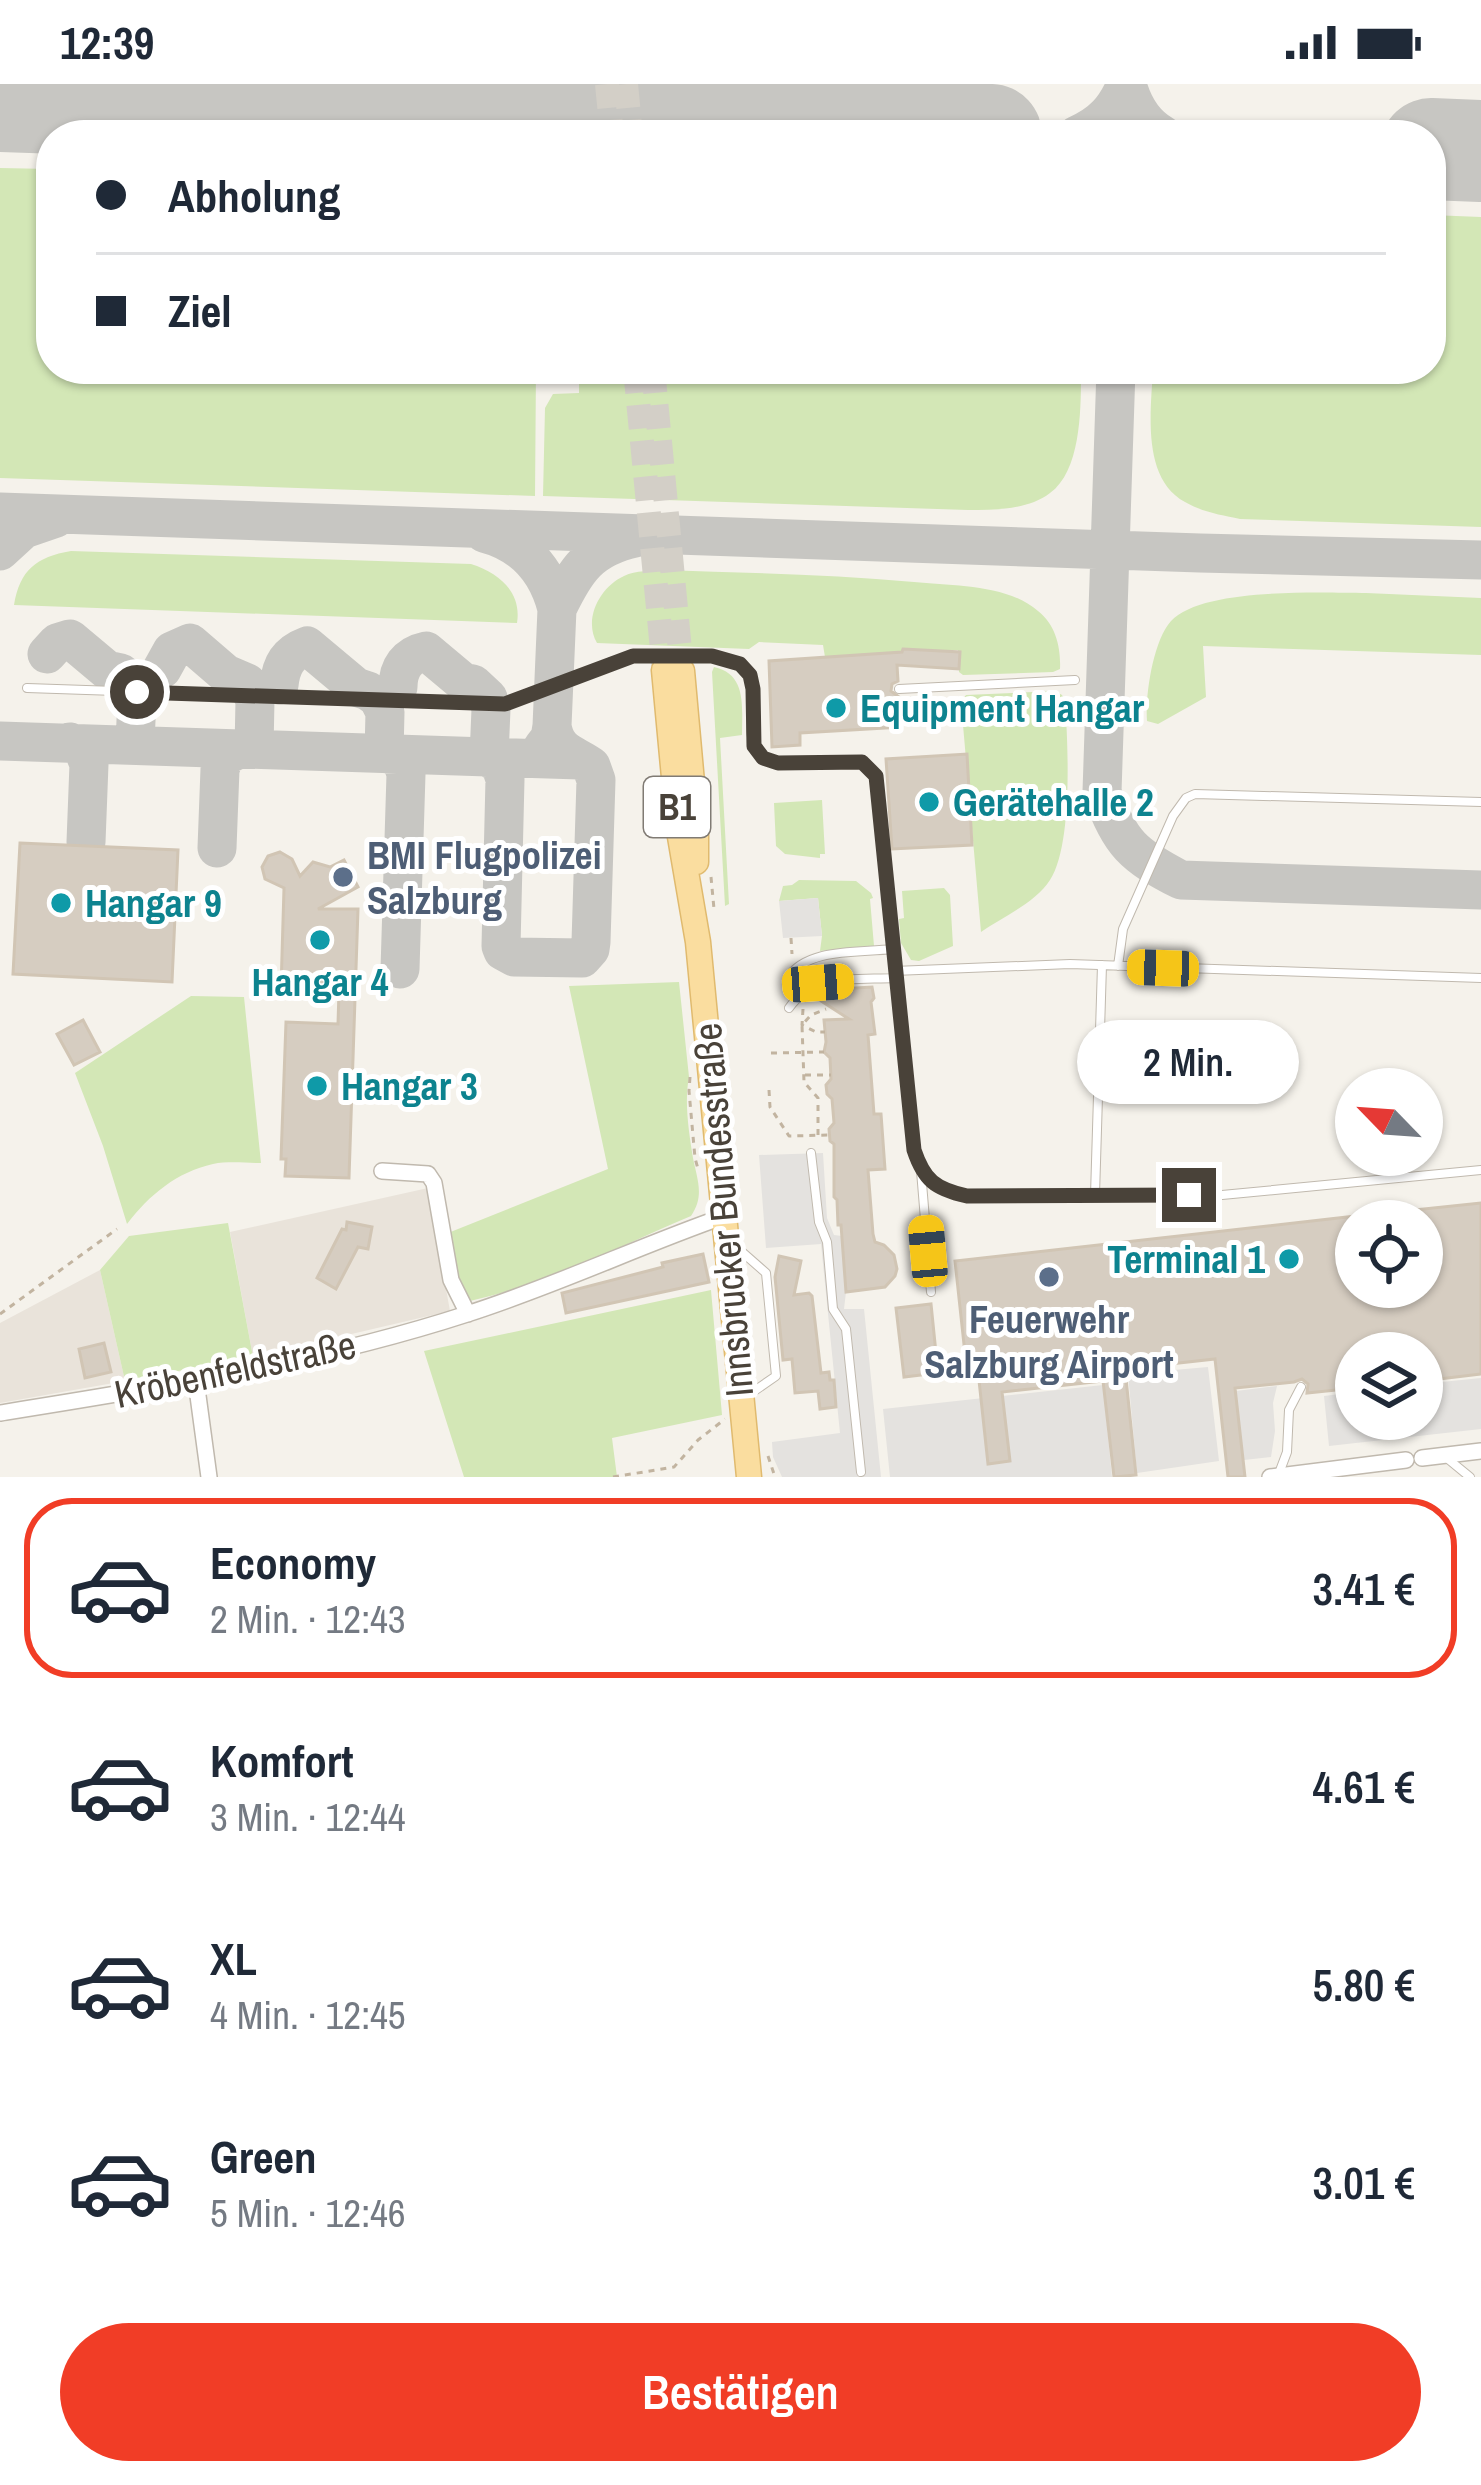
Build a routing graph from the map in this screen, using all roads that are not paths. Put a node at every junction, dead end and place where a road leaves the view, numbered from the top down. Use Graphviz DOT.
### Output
graph roads {
  1 [pos="673,671"];
  2 [pos="1076,680"];
  3 [pos="27,688"];
  4 [pos="899,689"];
  5 [pos="1481,802"];
  6 [pos="892,950"];
  7 [pos="1102,965"];
  8 [pos="1118,966"];
  9 [pos="895,974"];
  10 [pos="1481,978"];
  11 [pos="787,979"];
  12 [pos="789,1008"];
  13 [pos="811,1153"];
  14 [pos="921,1170"];
  15 [pos="1481,1170"];
  16 [pos="382,1171"];
  17 [pos="1095,1195"];
  18 [pos="726,1227"];
  19 [pos="931,1292"];
  20 [pos="468,1314"];
  21 [pos="196,1381"];
  22 [pos="1301,1387"];
  23 [pos="734,1409"];
  24 [pos="0,1413"];
  25 [pos="1481,1451"];
  26 [pos="1441,1456"];
  27 [pos="750,1475"];
  28 [pos="862,1475"];
  29 [pos="1309,1475"];
  30 [pos="1274,1476"];
  31 [pos="208,1477"];
  32 [pos="1470,1477"];
  1 -- 18 [label="main road, Innsbrucker Bundesstraße / B1"];
  2 -- 4 [label="lane"];
  3 -- 6 [label="lane"];
  5 -- 8 [label="lane"];
  6 -- 9 [label="lane"];
  6 -- 11 [label="lane"];
  7 -- 8 [label="lane"];
  7 -- 9 [label="lane"];
  7 -- 17 [label="lane"];
  8 -- 10 [label="lane"];
  9 -- 12 [label="lane"];
  9 -- 14 [label="lane"];
  13 -- 28 [label="lane"];
  14 -- 17 [label="lane"];
  14 -- 19 [label="lane"];
  15 -- 17 [label="lane"];
  16 -- 20 [label="street"];
  18 -- 20 [label="street, Kröbenfeldstraße"];
  18 -- 23 [label="main road, Innsbrucker Bundesstraße / B1"];
  18 -- 23 [label="lane"];
  20 -- 21 [label="street, Kröbenfeldstraße"];
  21 -- 24 [label="street, Kröbenfeldstraße"];
  21 -- 31 [label="street"];
  22 -- 30 [label="lane"];
  23 -- 27 [label="main road, Innsbrucker Bundesstraße / B1"];
  25 -- 26 [label="street"];
  26 -- 29 [label="street"];
  26 -- 32 [label="lane"];
  29 -- 30 [label="street"];
}
